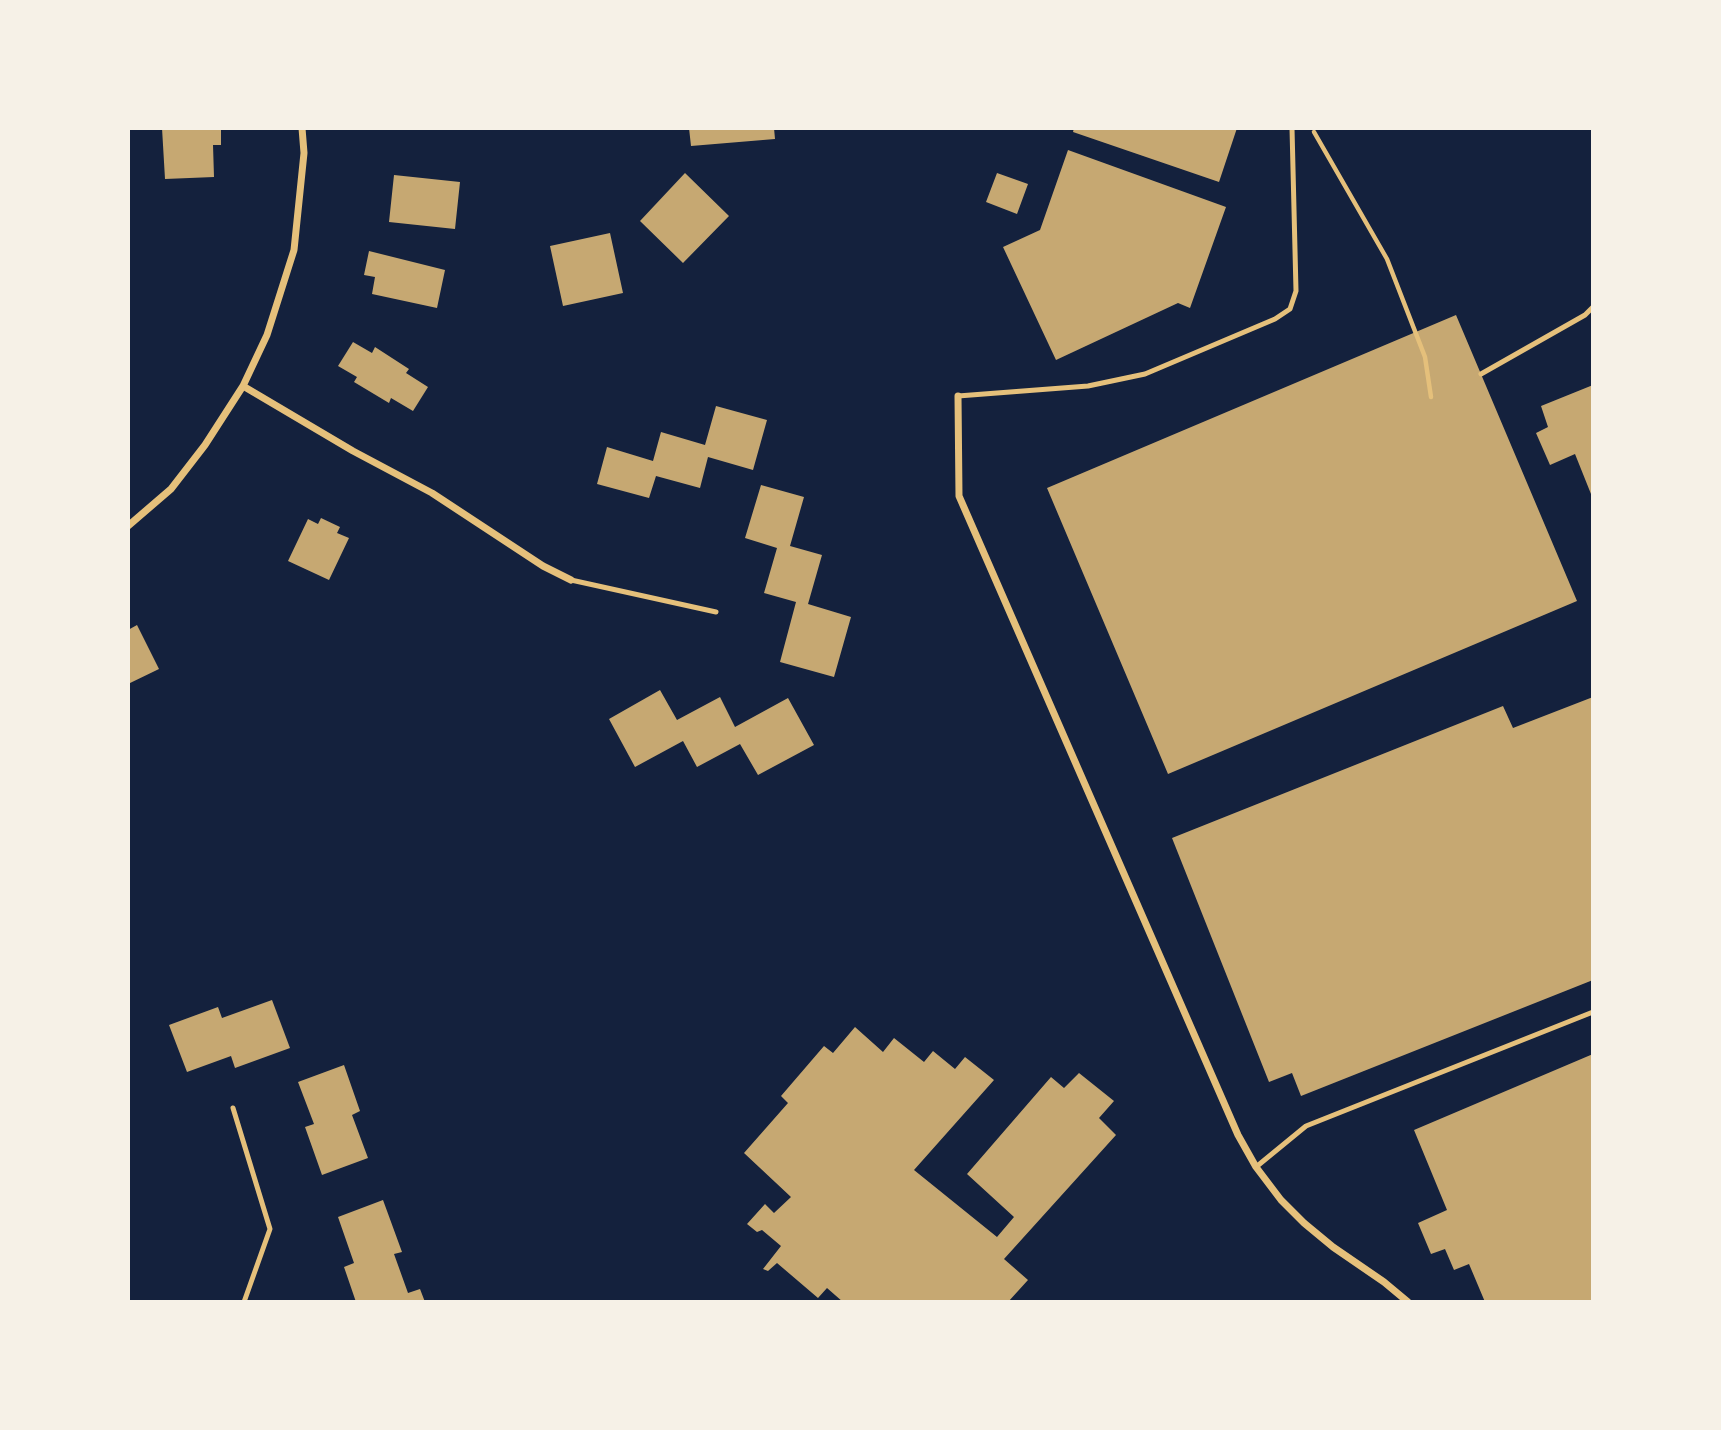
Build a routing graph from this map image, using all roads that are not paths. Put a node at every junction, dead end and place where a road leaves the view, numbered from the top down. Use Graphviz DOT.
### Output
graph roads {
  1 [pos="302,128"];
  2 [pos="1292,128"];
  3 [pos="1593,307"];
  4 [pos="1481,374"];
  5 [pos="243,386"];
  6 [pos="958,396"];
  7 [pos="128,526"];
  8 [pos="571,580"];
  9 [pos="716,612"];
  10 [pos="1593,1012"];
  11 [pos="233,1108"];
  12 [pos="1256,1167"];
  13 [pos="244,1302"];
  14 [pos="1408,1302"];
  1 -- 5 [label="street"];
  2 -- 6 [label="lane"];
  3 -- 4 [label="lane"];
  5 -- 7 [label="street"];
  5 -- 8 [label="street"];
  6 -- 12 [label="street"];
  8 -- 9 [label="lane"];
  10 -- 12 [label="lane"];
  11 -- 13 [label="lane"];
  12 -- 14 [label="street"];
}
